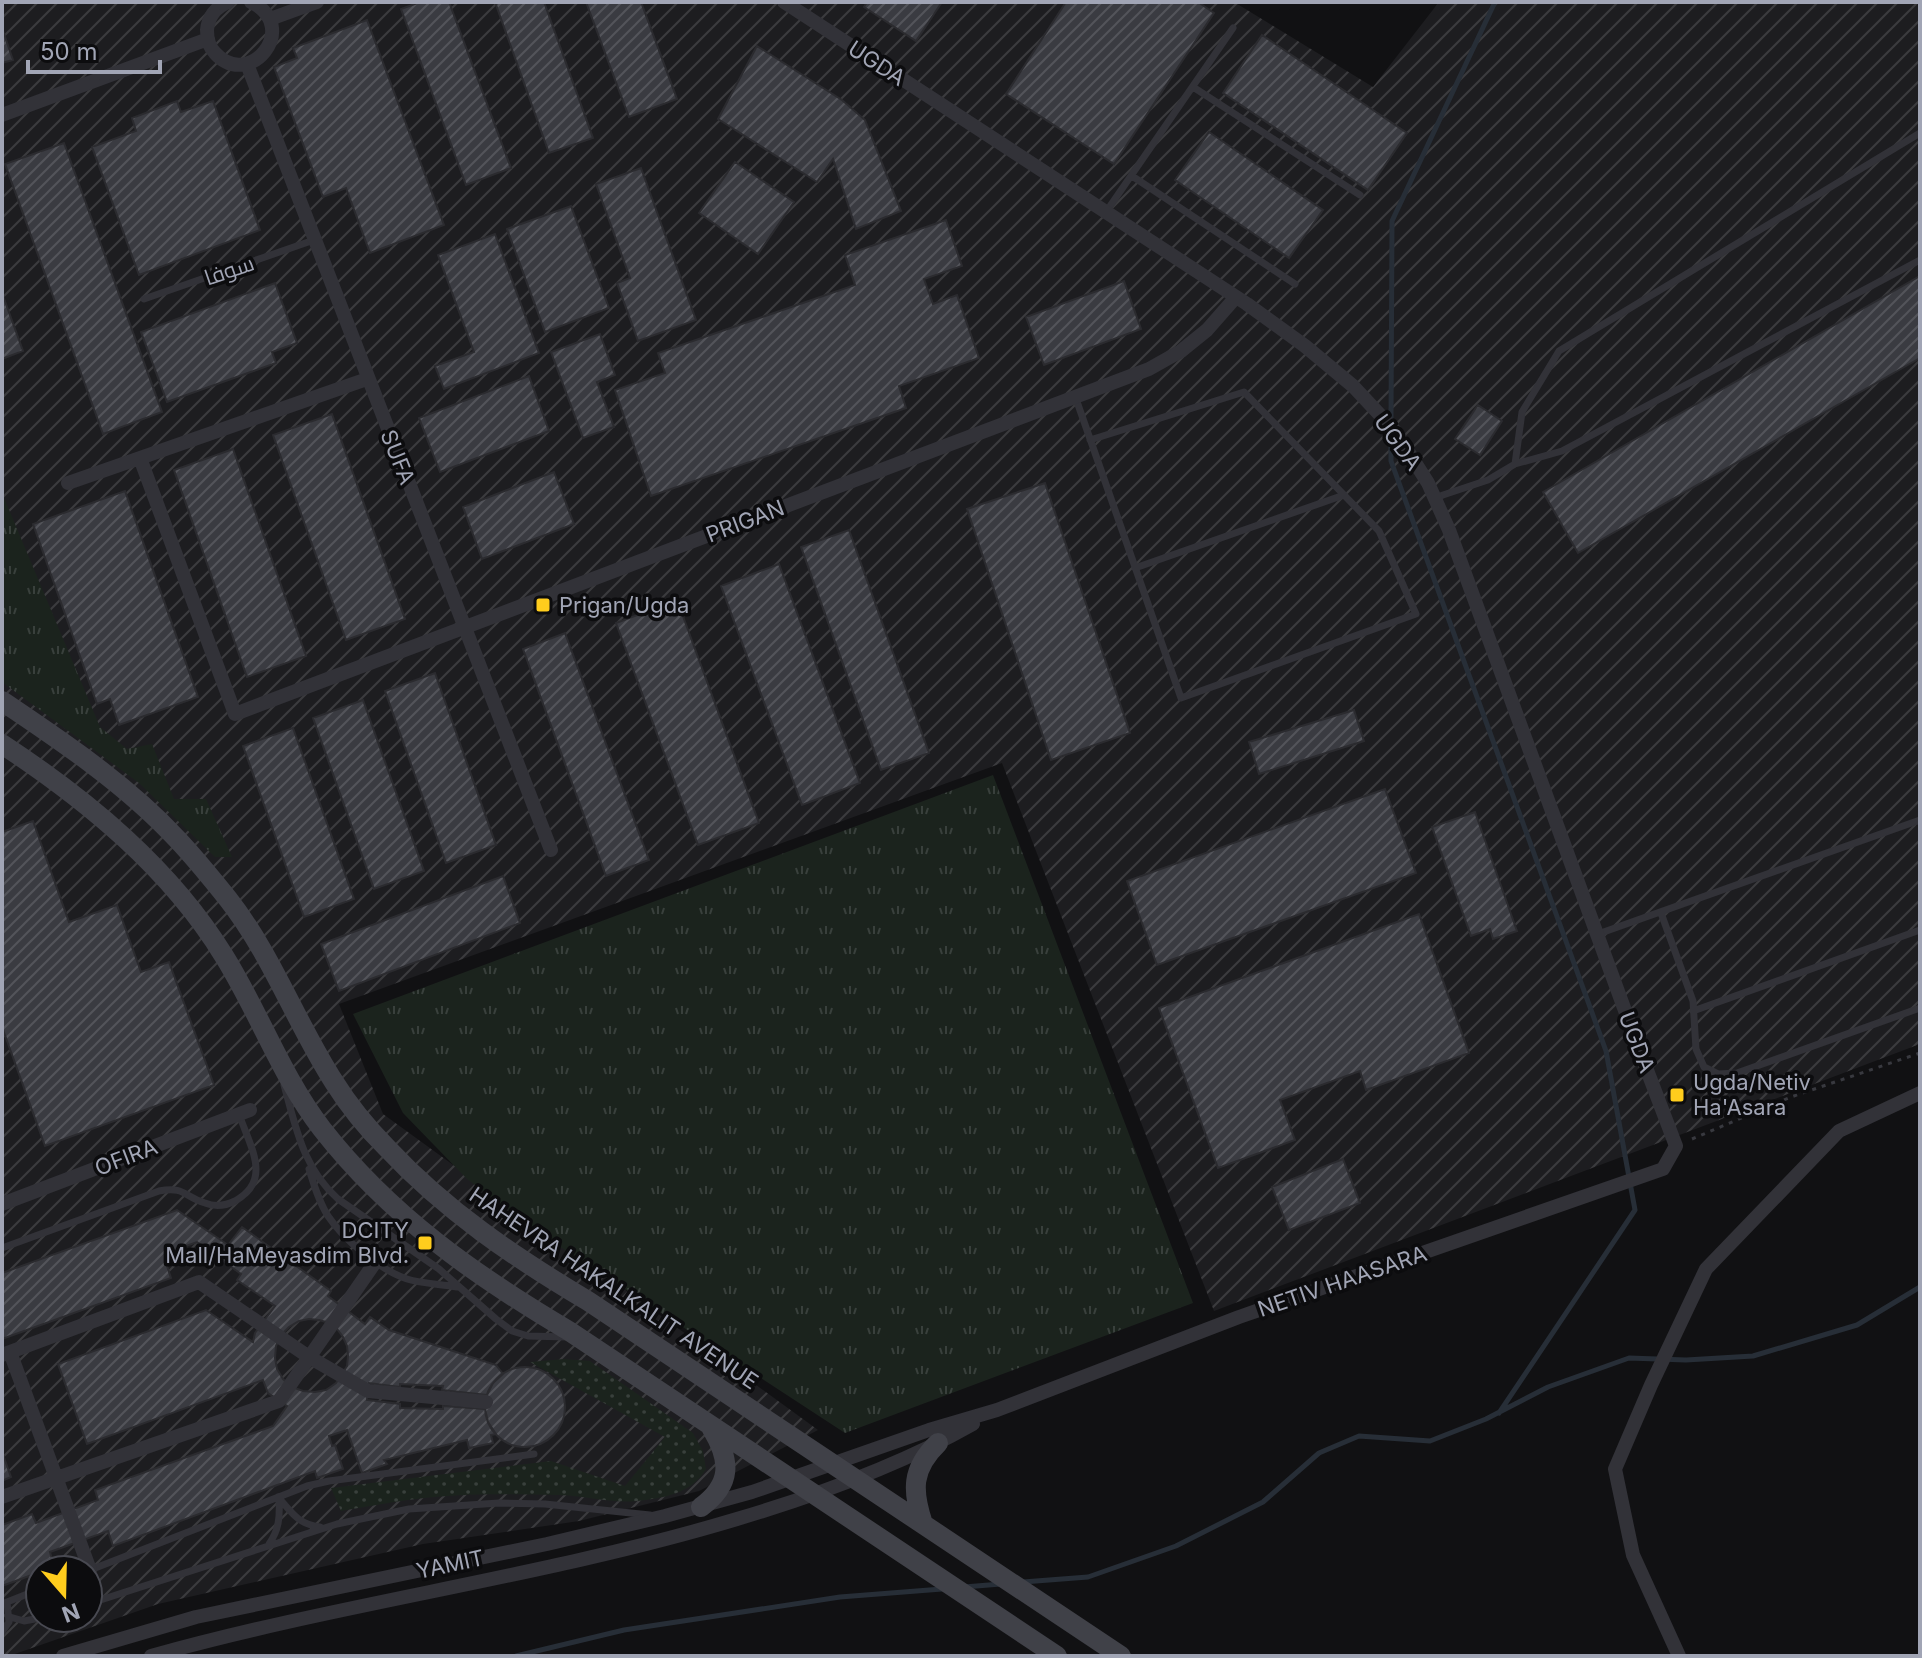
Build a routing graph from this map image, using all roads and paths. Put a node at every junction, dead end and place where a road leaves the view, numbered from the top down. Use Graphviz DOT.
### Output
graph roads {
  1 [pos="228,2"];
  2 [pos="251,2"];
  3 [pos="317,2"];
  4 [pos="784,2"];
  5 [pos="270,19"];
  6 [pos="1233,28"];
  7 [pos="208,39"];
  8 [pos="247,64"];
  9 [pos="1193,87"];
  10 [pos="2,115"];
  11 [pos="1920,133"];
  12 [pos="1132,176"];
  13 [pos="1360,195"];
  14 [pos="1106,212"];
  15 [pos="314,240"];
  16 [pos="1920,260"];
  17 [pos="1295,284"];
  18 [pos="1236,297"];
  19 [pos="144,299"];
  20 [pos="367,379"];
  21 [pos="1075,396"];
  22 [pos="1090,440"];
  23 [pos="140,458"];
  24 [pos="1515,464"];
  25 [pos="68,483"];
  26 [pos="1344,495"];
  27 [pos="1434,498"];
  28 [pos="1135,568"];
  29 [pos="465,626"];
  30 [pos="2,701"];
  31 [pos="2,744"];
  32 [pos="1920,820"];
  33 [pos="551,850"];
  34 [pos="1661,913"];
  35 [pos="1920,930"];
  36 [pos="1597,934"];
  37 [pos="1920,1008"];
  38 [pos="1693,1011"];
  39 [pos="275,1052"];
  40 [pos="1920,1053"];
  41 [pos="1920,1093"];
  42 [pos="245,1112"];
  43 [pos="1676,1146"];
  44 [pos="303,1152"];
  45 [pos="2,1204"];
  46 [pos="2,1248"];
  47 [pos="376,1261"];
  48 [pos="458,1287"];
  49 [pos="578,1337"];
  50 [pos="6,1353"];
  51 [pos="309,1357"];
  52 [pos="486,1402"];
  53 [pos="997,1410"];
  54 [pos="711,1425"];
  55 [pos="938,1443"];
  56 [pos="534,1454"];
  57 [pos="834,1464"];
  58 [pos="56,1478"];
  59 [pos="855,1478"];
  60 [pos="792,1479"];
  61 [pos="813,1494"];
  62 [pos="2,1497"];
  63 [pos="278,1497"];
  64 [pos="701,1507"];
  65 [pos="665,1516"];
  66 [pos="923,1524"];
  67 [pos="325,1528"];
  68 [pos="268,1546"];
  69 [pos="83,1554"];
  70 [pos="104,1564"];
  71 [pos="24,1595"];
  72 [pos="104,1599"];
  73 [pos="5,1603"];
  74 [pos="10,1617"];
  75 [pos="24,1621"];
  76 [pos="2,1632"];
  77 [pos="63,1656"];
  78 [pos="151,1656"];
  79 [pos="1057,1656"];
  80 [pos="1121,1656"];
  81 [pos="1679,1656"];
  1 -- 7 [label="street"];
  2 -- 5 [label="street"];
  3 -- 5 [label="street"];
  4 -- 14 [label="street, UGDA"];
  5 -- 8 [label="street"];
  6 -- 9 [label="lane"];
  7 -- 8 [label="street"];
  7 -- 10 [label="street"];
  8 -- 15 [label="street, SUFA"];
  9 -- 12 [label="lane"];
  9 -- 13 [label="lane"];
  11 -- 24 [label="lane"];
  12 -- 14 [label="lane"];
  12 -- 17 [label="lane"];
  14 -- 18 [label="street, UGDA"];
  15 -- 19 [label="lane, سوفا"];
  15 -- 20 [label="street, SUFA"];
  16 -- 24 [label="lane"];
  18 -- 21 [label="street, PRIGAN"];
  18 -- 27 [label="street, UGDA"];
  20 -- 23 [label="street"];
  20 -- 29 [label="street, SUFA"];
  21 -- 22 [label="lane"];
  21 -- 29 [label="street, PRIGAN"];
  22 -- 26 [label="lane"];
  22 -- 28 [label="lane"];
  23 -- 25 [label="street"];
  23 -- 29 [label="street, PRIGAN"];
  24 -- 27 [label="lane"];
  26 -- 28 [label="lane"];
  26 -- 28 [label="lane"];
  27 -- 36 [label="street, UGDA"];
  29 -- 33 [label="street, SUFA"];
  30 -- 57 [label="main road, HAHEVRA HAKALKALIT AVENUE"];
  31 -- 39 [label="main road"];
  32 -- 34 [label="lane"];
  34 -- 36 [label="lane"];
  34 -- 38 [label="lane"];
  35 -- 38 [label="lane"];
  36 -- 43 [label="street, UGDA"];
  37 -- 38 [label="lane"];
  39 -- 44 [label="lane"];
  39 -- 49 [label="main road"];
  40 -- 43 [label="path"];
  41 -- 81 [label="street"];
  42 -- 45 [label="street, OFIRA"];
  42 -- 46 [label="lane"];
  43 -- 53 [label="street, NETIV HAASARA"];
  44 -- 47 [label="lane"];
  44 -- 48 [label="lane"];
  47 -- 48 [label="lane"];
  47 -- 51 [label="street"];
  48 -- 49 [label="lane"];
  49 -- 54 [label="main road"];
  50 -- 51 [label="street"];
  50 -- 58 [label="street"];
  51 -- 52 [label="street"];
  51 -- 58 [label="street"];
  53 -- 55 [label="street, NETIV HAASARA"];
  53 -- 57 [label="street, NETIV HAASARA"];
  54 -- 60 [label="main road"];
  54 -- 64 [label="main road"];
  55 -- 59 [label="street, NETIV HAASARA"];
  55 -- 66 [label="main road"];
  56 -- 63 [label="lane"];
  57 -- 59 [label="main road, HAHEVRA HAKALKALIT AVENUE"];
  57 -- 60 [label="street, YAMIT"];
  58 -- 62 [label="street"];
  58 -- 69 [label="street"];
  59 -- 61 [label="street, NETIV HAASARA"];
  59 -- 66 [label="main road, HAHEVRA HAKALKALIT AVENUE"];
  60 -- 61 [label="main road"];
  60 -- 64 [label="street, YAMIT"];
  61 -- 78 [label="street, YAMIT"];
  61 -- 79 [label="main road"];
  63 -- 67 [label="lane"];
  63 -- 68 [label="lane"];
  63 -- 70 [label="lane"];
  64 -- 65 [label="street, YAMIT"];
  65 -- 67 [label="lane"];
  65 -- 77 [label="street, YAMIT"];
  66 -- 80 [label="main road, HAHEVRA HAKALKALIT AVENUE"];
  67 -- 68 [label="lane"];
  68 -- 72 [label="lane"];
  71 -- 73 [label="lane"];
  73 -- 74 [label="lane"];
  74 -- 75 [label="lane"];
  74 -- 76 [label="lane"];
}
